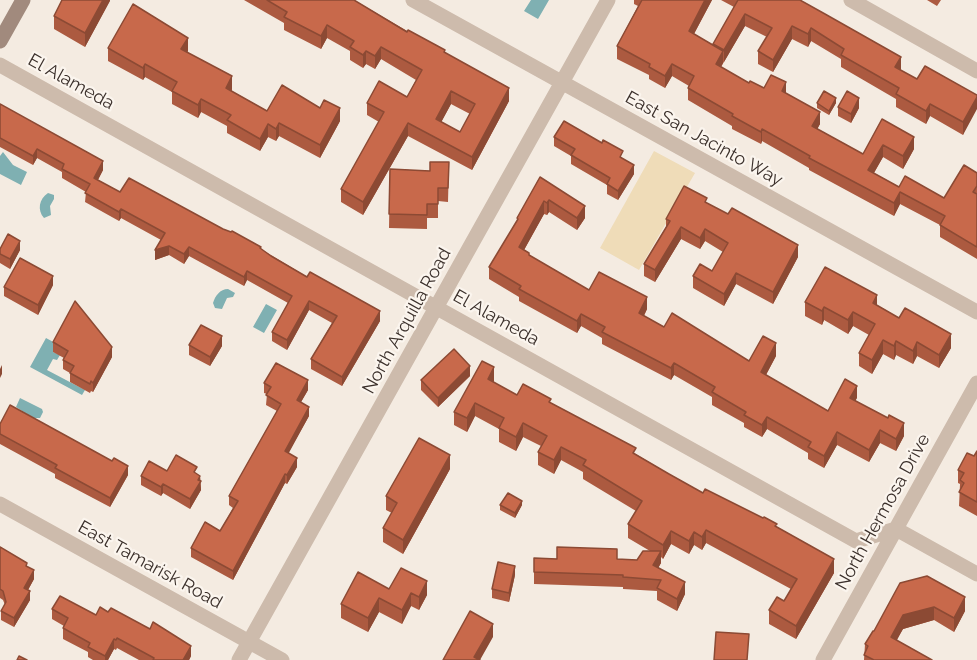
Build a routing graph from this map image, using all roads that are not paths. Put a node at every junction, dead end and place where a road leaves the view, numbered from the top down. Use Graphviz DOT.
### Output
graph roads {
  1 [pos="23,0"];
  2 [pos="413,0"];
  3 [pos="608,0"];
  4 [pos="851,0"];
  5 [pos="0,41"];
  6 [pos="0,65"];
  7 [pos="977,71"];
  8 [pos="562,83"];
  9 [pos="437,308"];
  10 [pos="977,312"];
  11 [pos="977,383"];
  12 [pos="0,504"];
  13 [pos="896,529"];
  14 [pos="977,574"];
  15 [pos="249,642"];
  16 [pos="239,660"];
  17 [pos="282,660"];
  18 [pos="823,660"];
  1 -- 5 [label="street"];
  2 -- 8 [label="street, East San Jacinto Way"];
  3 -- 8 [label="street, North Arquilla Road"];
  4 -- 7 [label="street"];
  6 -- 9 [label="street, El Alameda"];
  8 -- 9 [label="street, North Arquilla Road"];
  8 -- 10 [label="street, East San Jacinto Way"];
  9 -- 13 [label="street, El Alameda"];
  9 -- 15 [label="street, North Arquilla Road"];
  11 -- 13 [label="street, North Hermosa Drive"];
  12 -- 15 [label="street, East Tamarisk Road"];
  13 -- 14 [label="street"];
  13 -- 18 [label="street, North Hermosa Drive"];
  15 -- 16 [label="street, North Arquilla Road"];
  15 -- 17 [label="street, East Tamarisk Road"];
}
